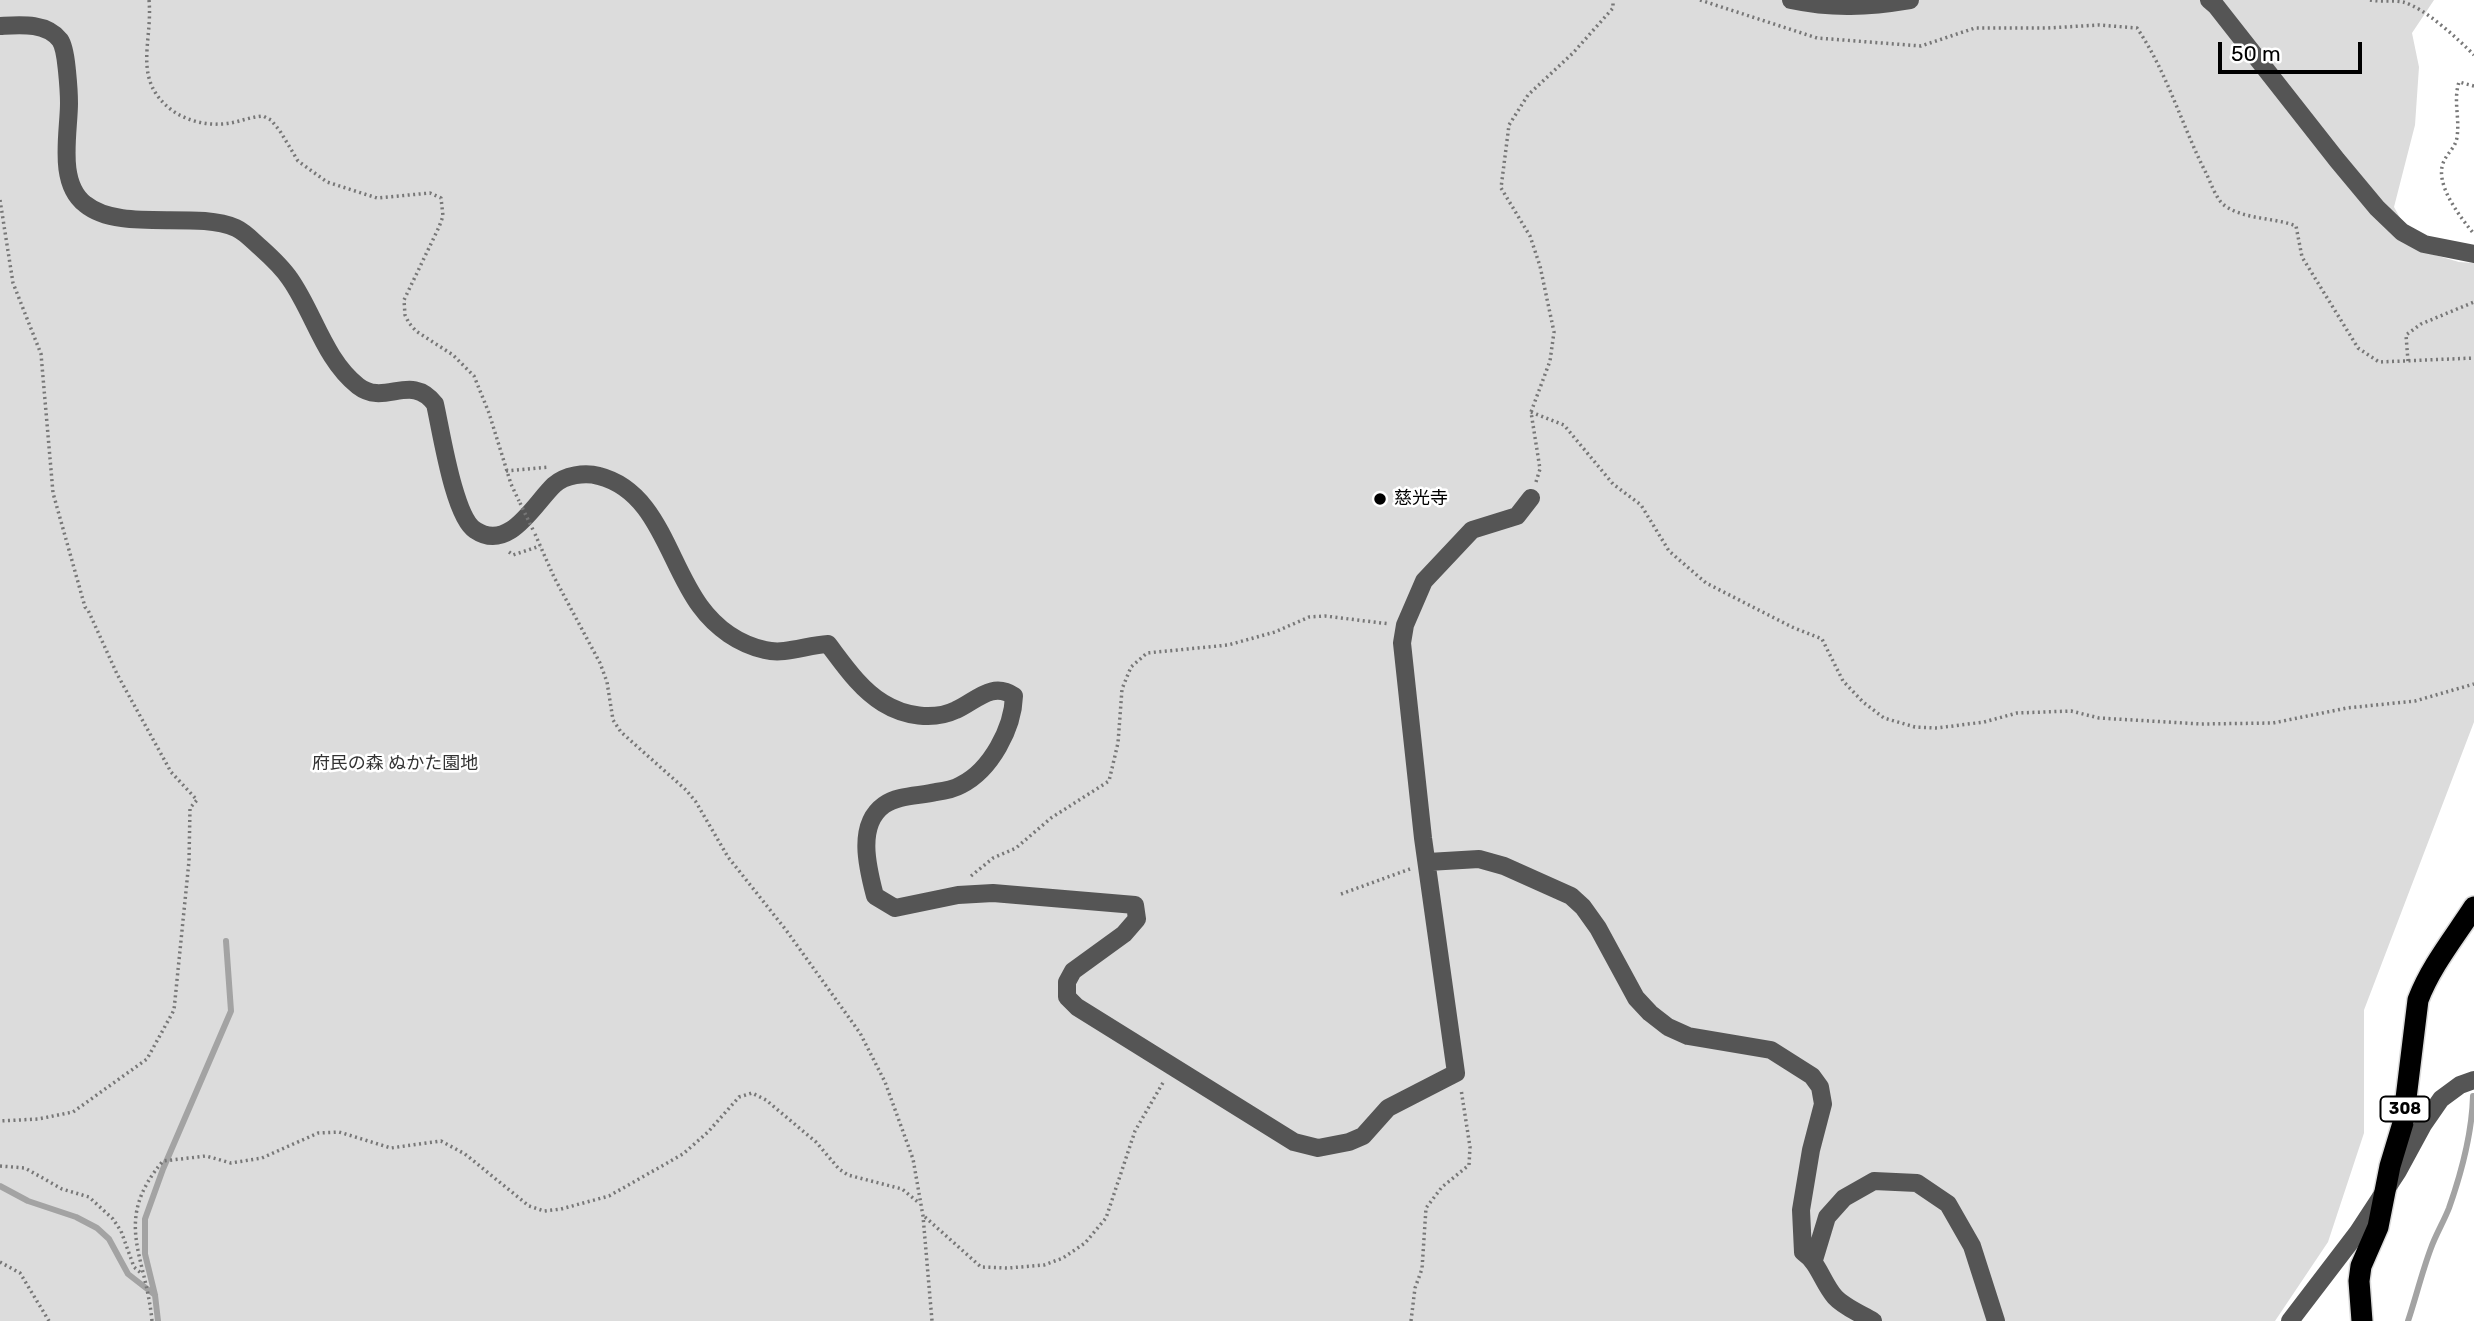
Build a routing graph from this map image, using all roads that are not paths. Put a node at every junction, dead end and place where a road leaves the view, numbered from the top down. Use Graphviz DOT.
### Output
graph roads {
  1 [pos="1791,0"];
  2 [pos="1910,0"];
  3 [pos="2209,0"];
  4 [pos="0,26"];
  5 [pos="2474,254"];
  6 [pos="1531,498"];
  7 [pos="1428,862"];
  8 [pos="2474,907"];
  9 [pos="2474,1080"];
  10 [pos="2384,1193"];
  11 [pos="1814,1260"];
  12 [pos="1872,1321"];
  13 [pos="1996,1321"];
  14 [pos="2290,1321"];
  15 [pos="2362,1321"];
  1 -- 2 [label="street"];
  3 -- 5 [label="street"];
  4 -- 7 [label="street"];
  6 -- 7 [label="street"];
  7 -- 11 [label="street"];
  8 -- 10 [label="highway, 308"];
  9 -- 10 [label="street"];
  10 -- 14 [label="street"];
  10 -- 15 [label="highway, 308"];
  11 -- 12 [label="street"];
  11 -- 13 [label="street"];
}
